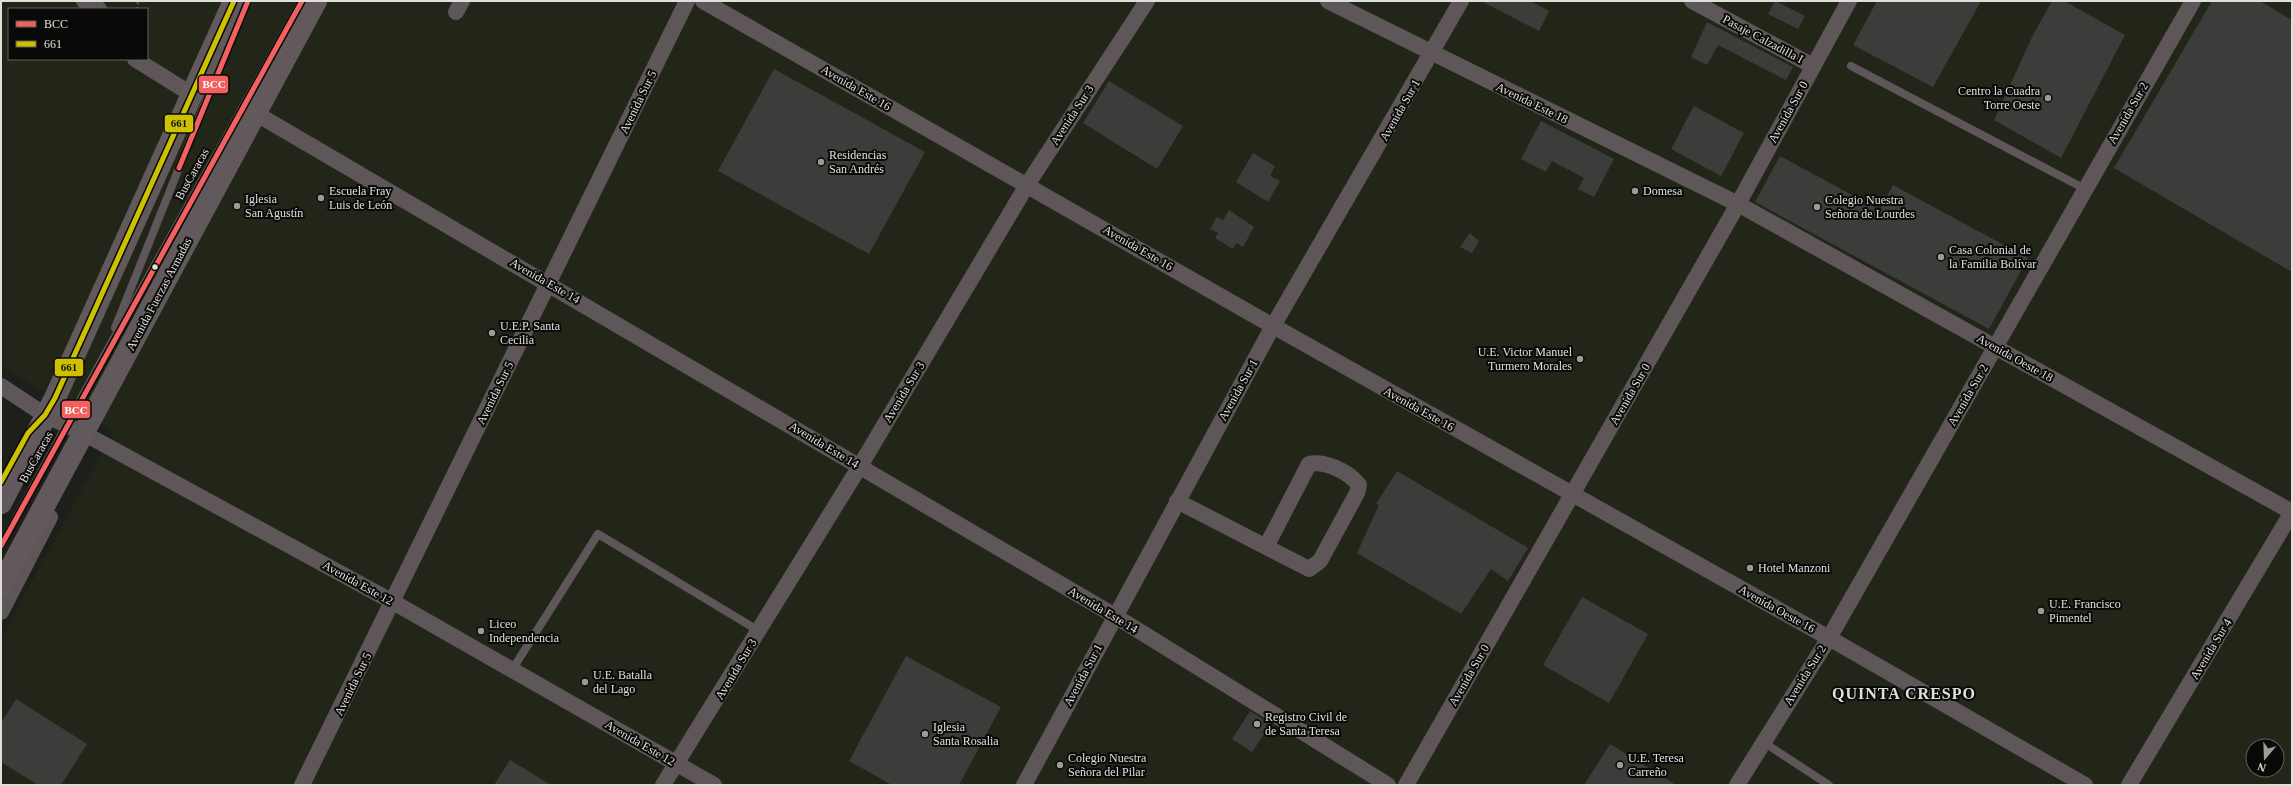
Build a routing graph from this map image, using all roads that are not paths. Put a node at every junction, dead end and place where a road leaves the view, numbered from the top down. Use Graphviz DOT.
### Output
graph roads {
  1 [pos="84,1"];
  2 [pos="234,1"];
  3 [pos="248,1"];
  4 [pos="302,1"];
  5 [pos="316,1"];
  6 [pos="688,1"];
  7 [pos="703,1"];
  8 [pos="1147,1"];
  9 [pos="1328,1"];
  10 [pos="1461,1"];
  11 [pos="1692,1"];
  12 [pos="1849,1"];
  13 [pos="2193,1"];
  14 [pos="97,8"];
  15 [pos="1433,54"];
  16 [pos="137,60"];
  17 [pos="1813,66"];
  18 [pos="1851,66"];
  19 [pos="191,94"];
  20 [pos="255,113"];
  21 [pos="1027,185"];
  22 [pos="2085,190"];
  23 [pos="1738,204"];
  24 [pos="548,283"];
  25 [pos="1273,326"];
  26 [pos="1995,347"];
  27 [pos="103,358"];
  28 [pos="1,386"];
  29 [pos="45,415"];
  30 [pos="76,430"];
  31 [pos="860,466"];
  32 [pos="1,482"];
  33 [pos="1572,495"];
  34 [pos="1177,501"];
  35 [pos="1,503"];
  36 [pos="2292,512"];
  37 [pos="1,546"];
  38 [pos="1266,547"];
  39 [pos="1,586"];
  40 [pos="393,602"];
  41 [pos="1,612"];
  42 [pos="1115,616"];
  43 [pos="759,631"];
  44 [pos="1829,638"];
  45 [pos="512,670"];
  46 [pos="1763,742"];
  47 [pos="677,764"];
  48 [pos="302,785"];
  49 [pos="664,785"];
  50 [pos="714,785"];
  51 [pos="1024,785"];
  52 [pos="1388,785"];
  53 [pos="1406,785"];
  54 [pos="1737,785"];
  55 [pos="1829,785"];
  56 [pos="2085,785"];
  57 [pos="2129,785"];
  1 -- 14 [label="street"];
  2 -- 19 [label="main road"];
  3 -- 27 [label="lane, BusCaracas"];
  4 -- 27 [label="lane, BusCaracas"];
  5 -- 20 [label="main road, Avenida Fuerzas Armadas"];
  6 -- 24 [label="street, Avenida Sur 5"];
  7 -- 21 [label="street, Avenida Este 16"];
  8 -- 21 [label="street, Avenida Sur 3"];
  9 -- 15 [label="street, Avenida Este 18"];
  10 -- 15 [label="street, Avenida Sur 1"];
  11 -- 17 [label="street, Pasaje Calzadilla I"];
  12 -- 17 [label="street, Avenida Sur 0"];
  13 -- 22 [label="street, Avenida Sur 2"];
  15 -- 23 [label="street, Avenida Este 18"];
  15 -- 25 [label="street, Avenida Sur 1"];
  16 -- 19 [label="street"];
  17 -- 23 [label="street, Avenida Sur 0"];
  18 -- 22 [label="lane"];
  19 -- 29 [label="main road"];
  20 -- 24 [label="street, Avenida Este 14"];
  20 -- 30 [label="main road, Avenida Fuerzas Armadas"];
  21 -- 25 [label="street, Avenida Este 16"];
  21 -- 31 [label="street, Avenida Sur 3"];
  22 -- 26 [label="street, Avenida Sur 2"];
  23 -- 26 [label="street, Avenida Oeste 18"];
  23 -- 33 [label="street, Avenida Sur 0"];
  24 -- 31 [label="street, Avenida Este 14"];
  24 -- 40 [label="street, Avenida Sur 5"];
  25 -- 33 [label="street, Avenida Este 16"];
  25 -- 34 [label="street, Avenida Sur 1"];
  26 -- 36 [label="street, Avenida Oeste 18"];
  26 -- 44 [label="street, Avenida Sur 2"];
  27 -- 30 [label="lane, BusCaracas"];
  28 -- 29 [label="street, Avenida Este 12"];
  29 -- 30 [label="street, Avenida Este 12"];
  29 -- 32 [label="street"];
  29 -- 35 [label="main road"];
  30 -- 37 [label="lane, BusCaracas"];
  30 -- 39 [label="main road, Avenida Fuerzas Armadas"];
  30 -- 40 [label="street, Avenida Este 12"];
  30 -- 41 [label="street"];
  31 -- 42 [label="street, Avenida Este 14"];
  31 -- 43 [label="street, Avenida Sur 3"];
  33 -- 44 [label="street, Avenida Oeste 16"];
  33 -- 53 [label="street, Avenida Sur 0"];
  34 -- 38 [label="street"];
  34 -- 42 [label="street, Avenida Sur 1"];
  36 -- 57 [label="street, Avenida Sur 4"];
  38 -- 38 [label="street"];
  40 -- 45 [label="street, Avenida Este 12"];
  40 -- 48 [label="street, Avenida Sur 5"];
  42 -- 51 [label="street, Avenida Sur 1"];
  42 -- 52 [label="street, Avenida Este 14"];
  43 -- 45 [label="lane"];
  43 -- 47 [label="street, Avenida Sur 3"];
  44 -- 46 [label="street, Avenida Sur 2"];
  44 -- 56 [label="street, Avenida Oeste 16"];
  45 -- 47 [label="street, Avenida Este 12"];
  46 -- 54 [label="street, Avenida Sur 2"];
  46 -- 55 [label="lane"];
  47 -- 49 [label="street, Avenida Sur 3"];
  47 -- 50 [label="street, Avenida Este 12"];
}
